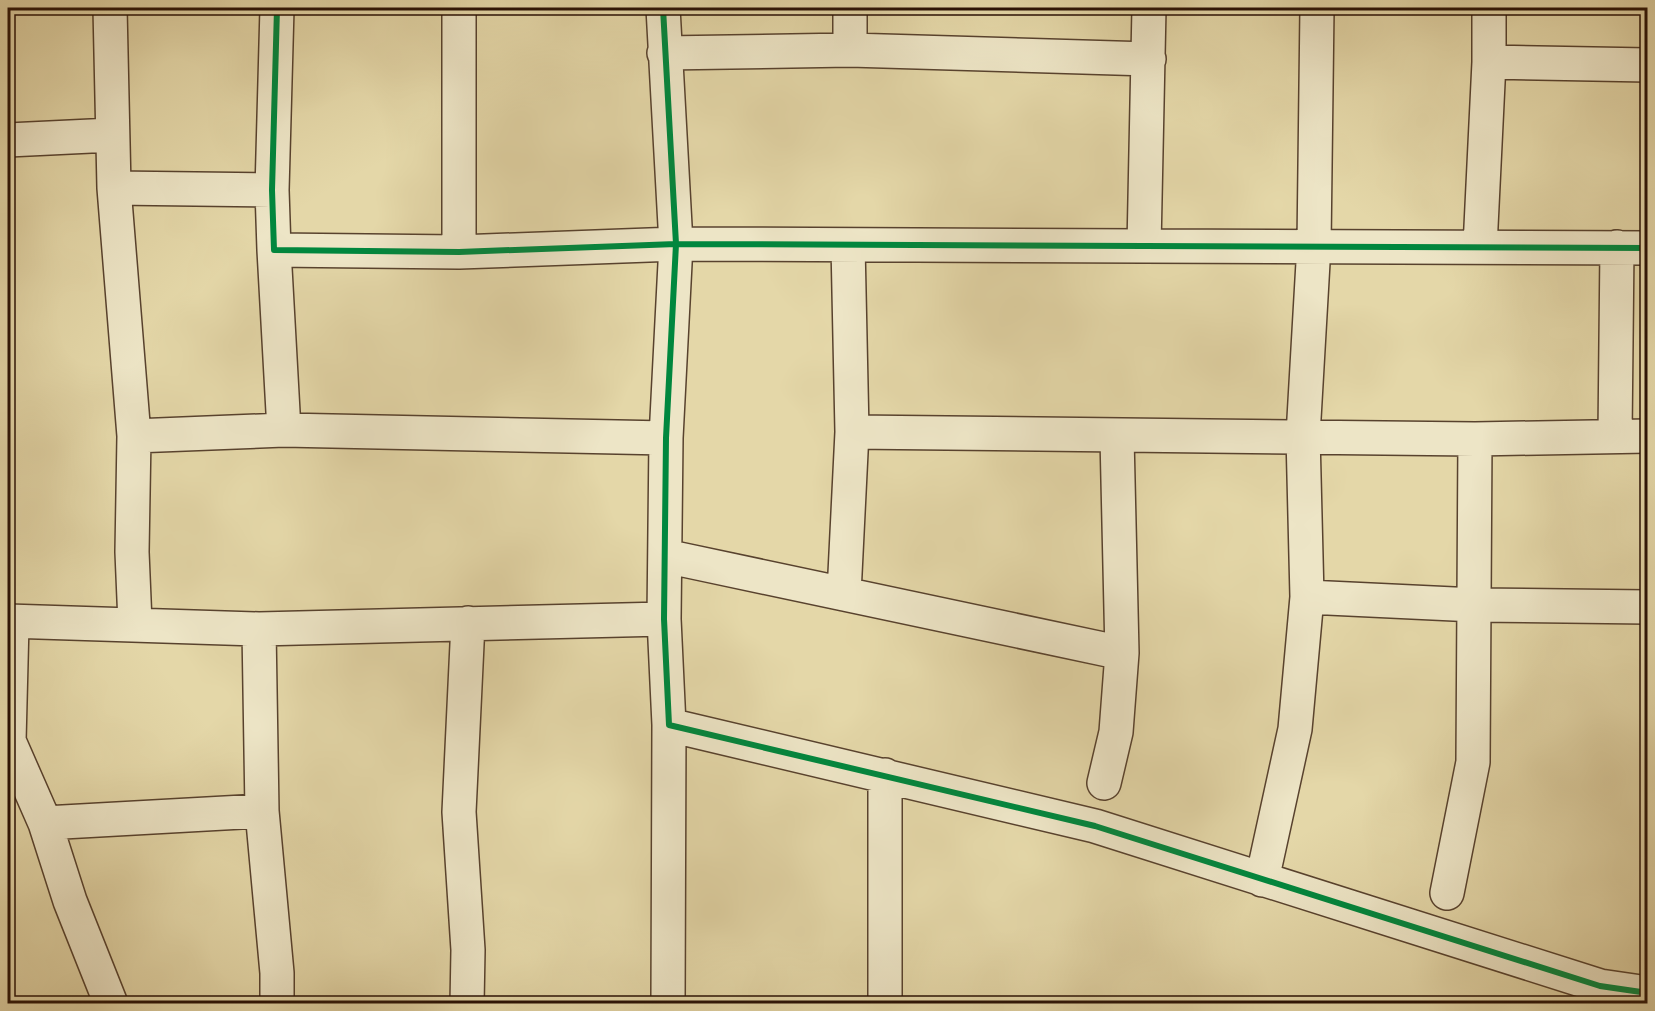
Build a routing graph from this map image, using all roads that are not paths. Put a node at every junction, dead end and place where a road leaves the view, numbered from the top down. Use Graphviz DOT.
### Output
graph roads {
  1 [pos="110,8"];
  2 [pos="277,8"];
  3 [pos="459,8"];
  4 [pos="663,8"];
  5 [pos="850,8"];
  6 [pos="1149,8"];
  7 [pos="1317,8"];
  8 [pos="1489,8"];
  9 [pos="850,50"];
  10 [pos="664,53"];
  11 [pos="1149,59"];
  12 [pos="1489,62"];
  13 [pos="1647,65"];
  14 [pos="112,135"];
  15 [pos="8,140"];
  16 [pos="114,188"];
  17 [pos="272,190"];
  18 [pos="676,244"];
  19 [pos="848,245"];
  20 [pos="1314,245"];
  21 [pos="1144,246"];
  22 [pos="1480,247"];
  23 [pos="1632,248"];
  24 [pos="274,250"];
  25 [pos="459,252"];
  26 [pos="284,430"];
  27 [pos="852,432"];
  28 [pos="1615,435"];
  29 [pos="134,436"];
  30 [pos="1303,436"];
  31 [pos="1647,436"];
  32 [pos="1117,437"];
  33 [pos="666,438"];
  34 [pos="1475,439"];
  35 [pos="665,556"];
  36 [pos="844,594"];
  37 [pos="1307,597"];
  38 [pos="1474,605"];
  39 [pos="1647,607"];
  40 [pos="664,619"];
  41 [pos="10,622"];
  42 [pos="135,623"];
  43 [pos="468,623"];
  44 [pos="259,629"];
  45 [pos="1122,653"];
  46 [pos="669,725"];
  47 [pos="885,775"];
  48 [pos="1104,783"];
  49 [pos="262,811"];
  50 [pos="45,823"];
  51 [pos="1262,880"];
  52 [pos="1447,893"];
  53 [pos="1647,993"];
  54 [pos="1593,995"];
  55 [pos="111,1004"];
  56 [pos="277,1004"];
  57 [pos="467,1004"];
  58 [pos="669,1004"];
  59 [pos="885,1004"];
  1 -- 14 [label="street"];
  2 -- 17 [label="street"];
  3 -- 25 [label="street"];
  4 -- 10 [label="street"];
  5 -- 9 [label="street"];
  6 -- 11 [label="street"];
  7 -- 20 [label="street"];
  8 -- 12 [label="street"];
  9 -- 10 [label="street"];
  9 -- 11 [label="street"];
  10 -- 18 [label="street"];
  11 -- 21 [label="street"];
  12 -- 13 [label="street"];
  12 -- 22 [label="street"];
  14 -- 15 [label="street"];
  14 -- 16 [label="street"];
  16 -- 17 [label="street"];
  16 -- 29 [label="street"];
  17 -- 24 [label="street"];
  18 -- 19 [label="street"];
  18 -- 25 [label="street"];
  18 -- 33 [label="street"];
  19 -- 21 [label="street"];
  19 -- 27 [label="street"];
  20 -- 21 [label="street"];
  20 -- 22 [label="street"];
  20 -- 30 [label="street"];
  22 -- 23 [label="street"];
  23 -- 28 [label="street"];
  24 -- 25 [label="street"];
  24 -- 26 [label="street"];
  26 -- 29 [label="street"];
  26 -- 33 [label="street"];
  27 -- 32 [label="street"];
  27 -- 36 [label="street"];
  28 -- 31 [label="street"];
  28 -- 34 [label="street"];
  29 -- 42 [label="street"];
  30 -- 32 [label="street"];
  30 -- 34 [label="street"];
  30 -- 37 [label="street"];
  32 -- 45 [label="street"];
  33 -- 35 [label="street"];
  34 -- 38 [label="street"];
  35 -- 36 [label="street"];
  35 -- 40 [label="street"];
  36 -- 45 [label="street"];
  37 -- 38 [label="street"];
  37 -- 51 [label="street"];
  38 -- 39 [label="street"];
  38 -- 52 [label="street"];
  40 -- 43 [label="street"];
  40 -- 46 [label="street"];
  41 -- 42 [label="street"];
  41 -- 50 [label="street"];
  42 -- 44 [label="street"];
  43 -- 44 [label="street"];
  43 -- 57 [label="street"];
  44 -- 49 [label="street"];
  45 -- 48 [label="street"];
  46 -- 47 [label="street"];
  46 -- 58 [label="street"];
  47 -- 51 [label="street"];
  47 -- 59 [label="street"];
  49 -- 50 [label="street"];
  49 -- 56 [label="street"];
  50 -- 55 [label="street"];
  51 -- 54 [label="street"];
  53 -- 54 [label="street"];
}
